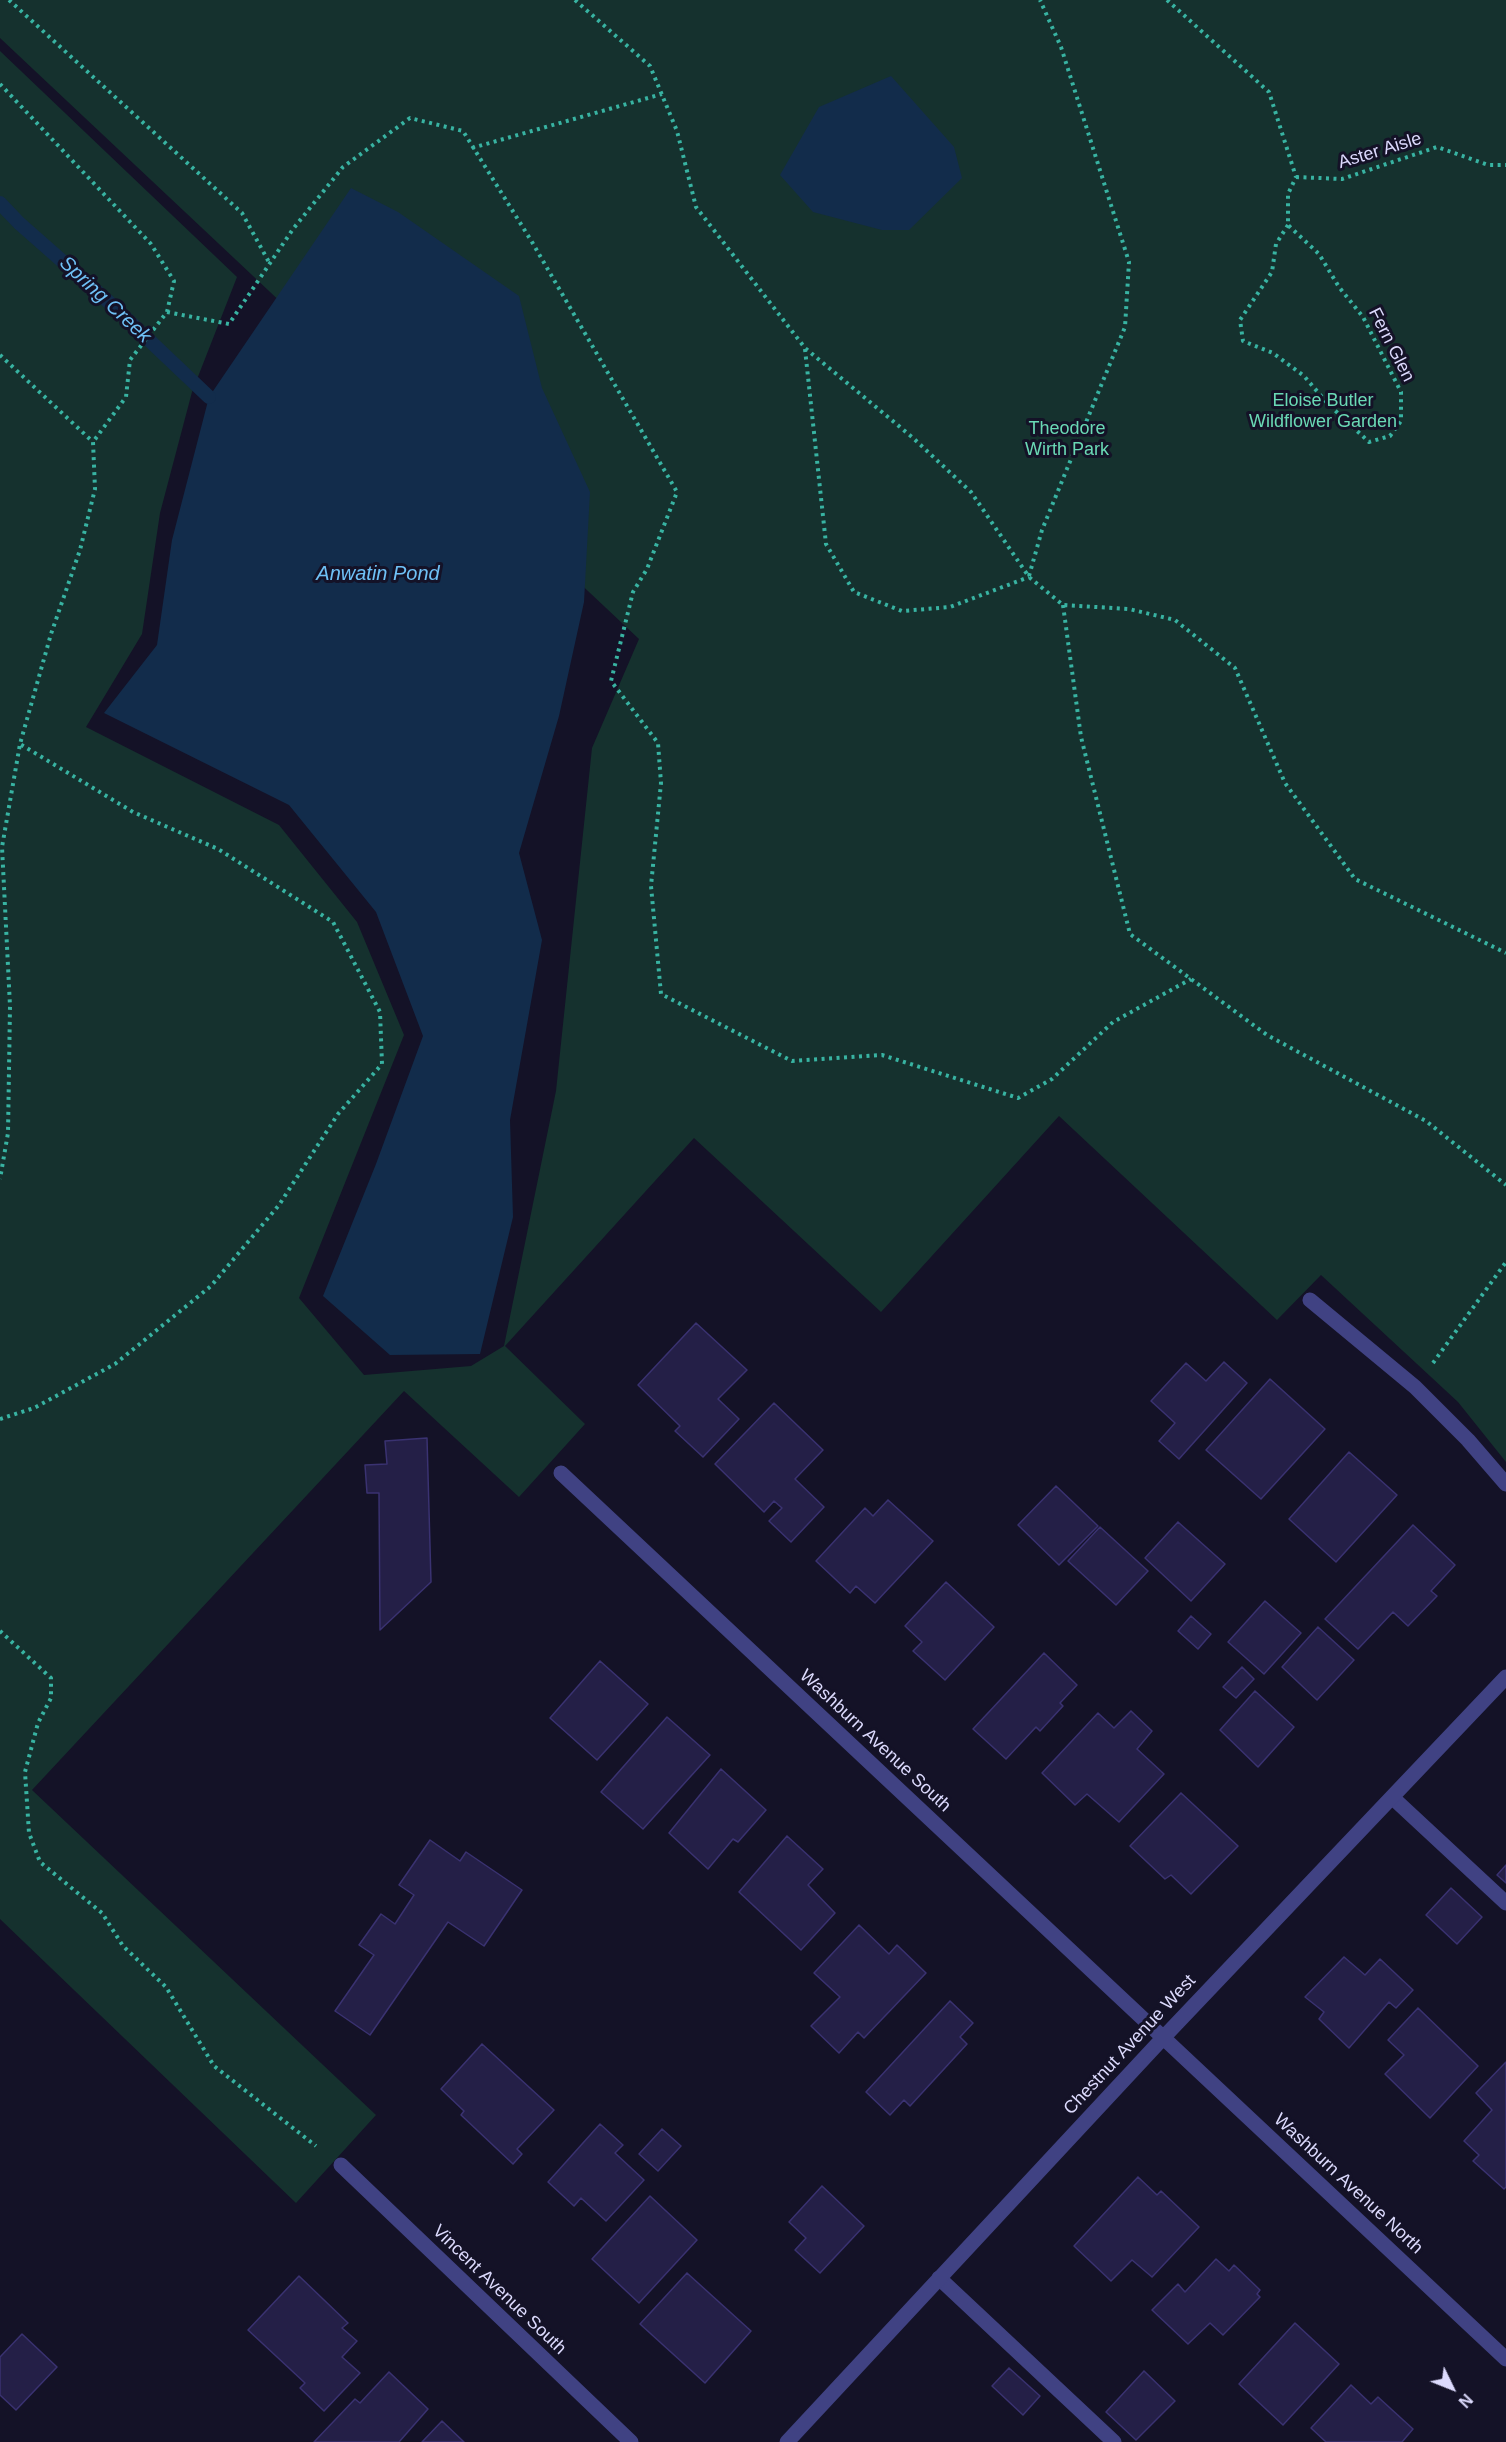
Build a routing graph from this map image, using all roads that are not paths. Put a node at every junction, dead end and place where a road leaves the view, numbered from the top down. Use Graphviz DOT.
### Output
graph roads {
  1 [pos="1310,1300"];
  2 [pos="561,1473"];
  3 [pos="1506,1484"];
  4 [pos="1506,1677"];
  5 [pos="1393,1798"];
  6 [pos="1506,1903"];
  7 [pos="1163,2038"];
  8 [pos="341,2165"];
  9 [pos="939,2278"];
  10 [pos="1506,2359"];
  11 [pos="631,2442"];
  12 [pos="787,2442"];
  13 [pos="1114,2442"];
  1 -- 3 [label="street"];
  2 -- 7 [label="street, Washburn Avenue South"];
  4 -- 5 [label="street, Chestnut Avenue West"];
  5 -- 6 [label="street"];
  5 -- 7 [label="street, Chestnut Avenue West"];
  7 -- 9 [label="street, Chestnut Avenue West"];
  7 -- 10 [label="street, Washburn Avenue North"];
  8 -- 11 [label="street, Vincent Avenue South"];
  9 -- 12 [label="street, Chestnut Avenue West"];
  9 -- 13 [label="street"];
}
